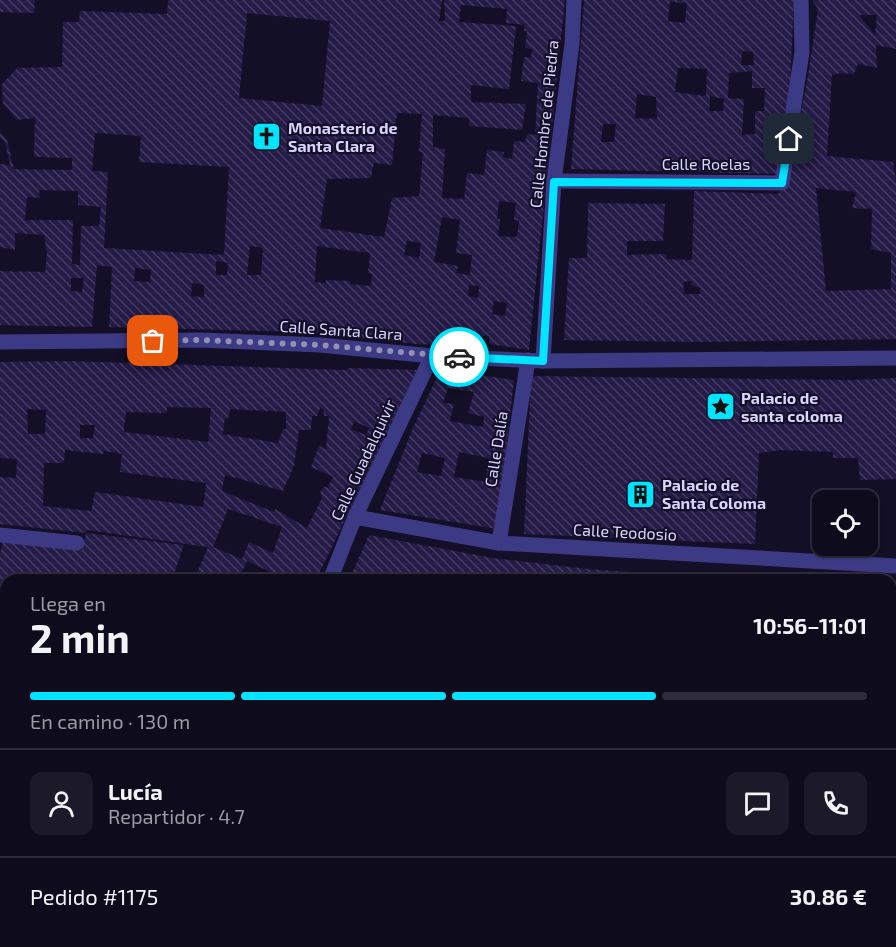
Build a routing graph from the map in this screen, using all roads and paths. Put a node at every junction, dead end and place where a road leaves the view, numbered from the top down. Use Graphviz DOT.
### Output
graph roads {
  1 [pos="574,0"];
  2 [pos="801,0"];
  3 [pos="554,182"];
  4 [pos="0,342"];
  5 [pos="432,356"];
  6 [pos="896,358"];
  7 [pos="535,360"];
  8 [pos="355,517"];
  9 [pos="0,535"];
  10 [pos="77,543"];
  11 [pos="499,543"];
  12 [pos="896,566"];
  13 [pos="332,574"];
  1 -- 3 [label="street, Calle Hombre de Piedra"];
  2 -- 3 [label="street, Calle Roelas"];
  3 -- 7 [label="street, Calle Hombre de Piedra"];
  4 -- 5 [label="street, Calle Santa Clara"];
  5 -- 7 [label="street, Calle Santa Clara"];
  5 -- 8 [label="street, Calle Guadalquivir"];
  6 -- 7 [label="street, Calle Santa Clara"];
  7 -- 11 [label="street, Calle Dalía"];
  8 -- 11 [label="street, Calle Teodosio"];
  8 -- 13 [label="street, Calle Guadalquivir"];
  9 -- 10 [label="street"];
  11 -- 12 [label="street, Calle Teodosio"];
}
